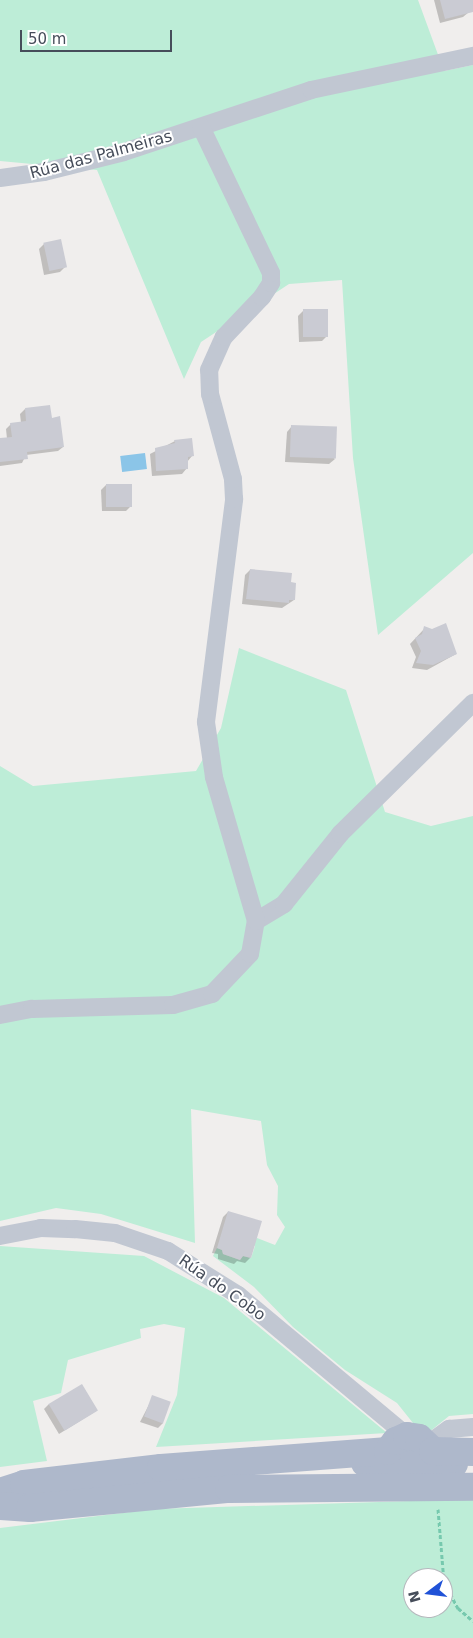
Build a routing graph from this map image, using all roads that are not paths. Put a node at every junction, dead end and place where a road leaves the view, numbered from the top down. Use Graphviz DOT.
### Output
graph roads {
  1 [pos="473,56"];
  2 [pos="201,128"];
  3 [pos="0,178"];
  4 [pos="473,703"];
  5 [pos="256,920"];
  6 [pos="0,1015"];
  7 [pos="0,1236"];
  8 [pos="473,1426"];
  9 [pos="473,1452"];
  10 [pos="427,1461"];
  11 [pos="473,1464"];
  12 [pos="473,1475"];
  13 [pos="473,1487"];
  14 [pos="0,1492"];
  15 [pos="0,1506"];
  1 -- 2 [label="street, Rúa das Palmeiras"];
  2 -- 3 [label="street, Rúa das Palmeiras"];
  2 -- 5 [label="street"];
  4 -- 5 [label="street"];
  5 -- 6 [label="street"];
  7 -- 10 [label="street, Rúa do Cobo"];
  8 -- 10 [label="street"];
  9 -- 10 [label="main road"];
  10 -- 11 [label="main road"];
  10 -- 12 [label="main road"];
  10 -- 13 [label="main road"];
  10 -- 14 [label="main road"];
  10 -- 15 [label="main road"];
}
